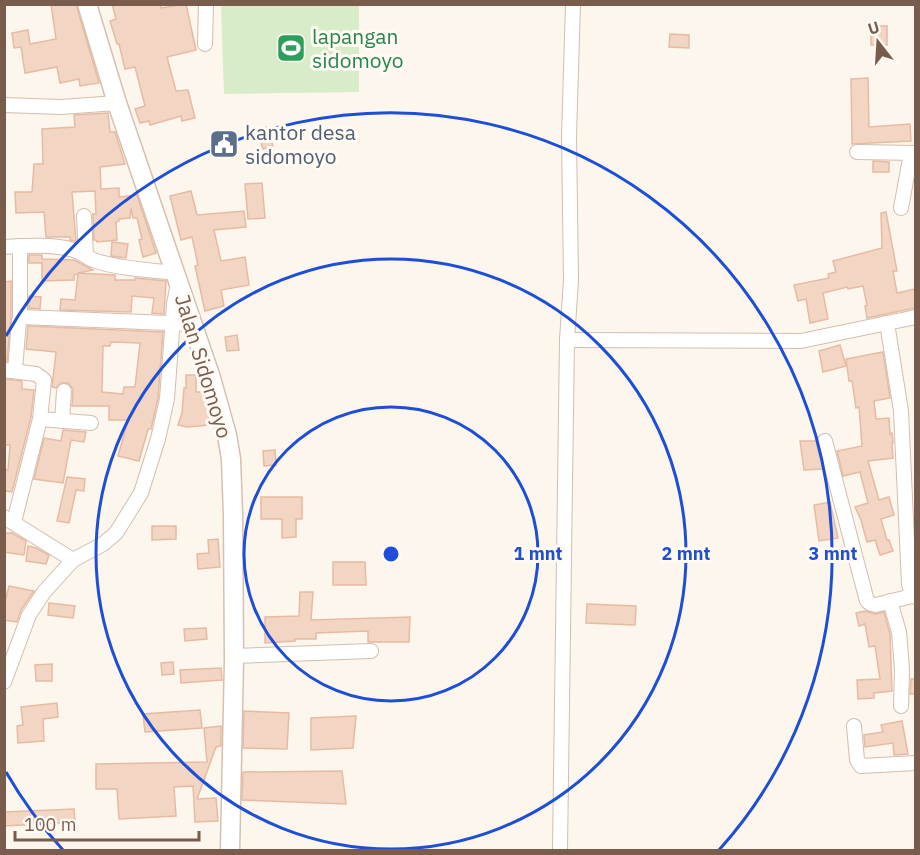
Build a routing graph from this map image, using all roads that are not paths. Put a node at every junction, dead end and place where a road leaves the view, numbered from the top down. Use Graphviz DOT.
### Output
graph roads {
  1 [pos="87,4"];
  2 [pos="206,4"];
  3 [pos="573,4"];
  4 [pos="205,44"];
  5 [pos="117,103"];
  6 [pos="4,105"];
  7 [pos="857,152"];
  8 [pos="913,153"];
  9 [pos="901,208"];
  10 [pos="84,216"];
  11 [pos="20,246"];
  12 [pos="4,247"];
  13 [pos="86,256"];
  14 [pos="177,278"];
  15 [pos="20,317"];
  16 [pos="915,317"];
  17 [pos="887,323"];
  18 [pos="172,324"];
  19 [pos="192,324"];
  20 [pos="567,340"];
  21 [pos="10,370"];
  22 [pos="64,391"];
  23 [pos="908,410"];
  24 [pos="40,419"];
  25 [pos="62,421"];
  26 [pos="90,423"];
  27 [pos="825,441"];
  28 [pos="910,498"];
  29 [pos="9,520"];
  30 [pos="73,560"];
  31 [pos="914,597"];
  32 [pos="890,601"];
  33 [pos="371,651"];
  34 [pos="234,656"];
  35 [pos="4,682"];
  36 [pos="901,706"];
  37 [pos="854,726"];
  38 [pos="915,763"];
  39 [pos="230,850"];
  40 [pos="560,850"];
  1 -- 5 [label="main road, Jalan Sidomoyo"];
  2 -- 4 [label="street"];
  3 -- 20 [label="street"];
  5 -- 6 [label="street"];
  5 -- 14 [label="main road, Jalan Sidomoyo"];
  7 -- 8 [label="street"];
  8 -- 9 [label="street"];
  10 -- 13 [label="street"];
  11 -- 12 [label="street"];
  11 -- 13 [label="street"];
  11 -- 15 [label="street"];
  13 -- 14 [label="street"];
  14 -- 18 [label="street"];
  14 -- 19 [label="main road, Jalan Sidomoyo"];
  15 -- 18 [label="street"];
  15 -- 21 [label="street"];
  16 -- 17 [label="street"];
  17 -- 20 [label="street"];
  17 -- 23 [label="street"];
  18 -- 19 [label="street"];
  18 -- 30 [label="street"];
  19 -- 34 [label="main road, Jalan Sidomoyo"];
  20 -- 40 [label="street"];
  21 -- 24 [label="street"];
  22 -- 25 [label="street"];
  23 -- 28 [label="street"];
  24 -- 25 [label="street"];
  24 -- 29 [label="street"];
  25 -- 26 [label="street"];
  27 -- 32 [label="street"];
  28 -- 31 [label="street"];
  29 -- 30 [label="street"];
  30 -- 35 [label="street"];
  31 -- 32 [label="street"];
  32 -- 36 [label="street"];
  33 -- 34 [label="street"];
  34 -- 39 [label="main road, Jalan Sidomoyo"];
  37 -- 38 [label="street"];
}
